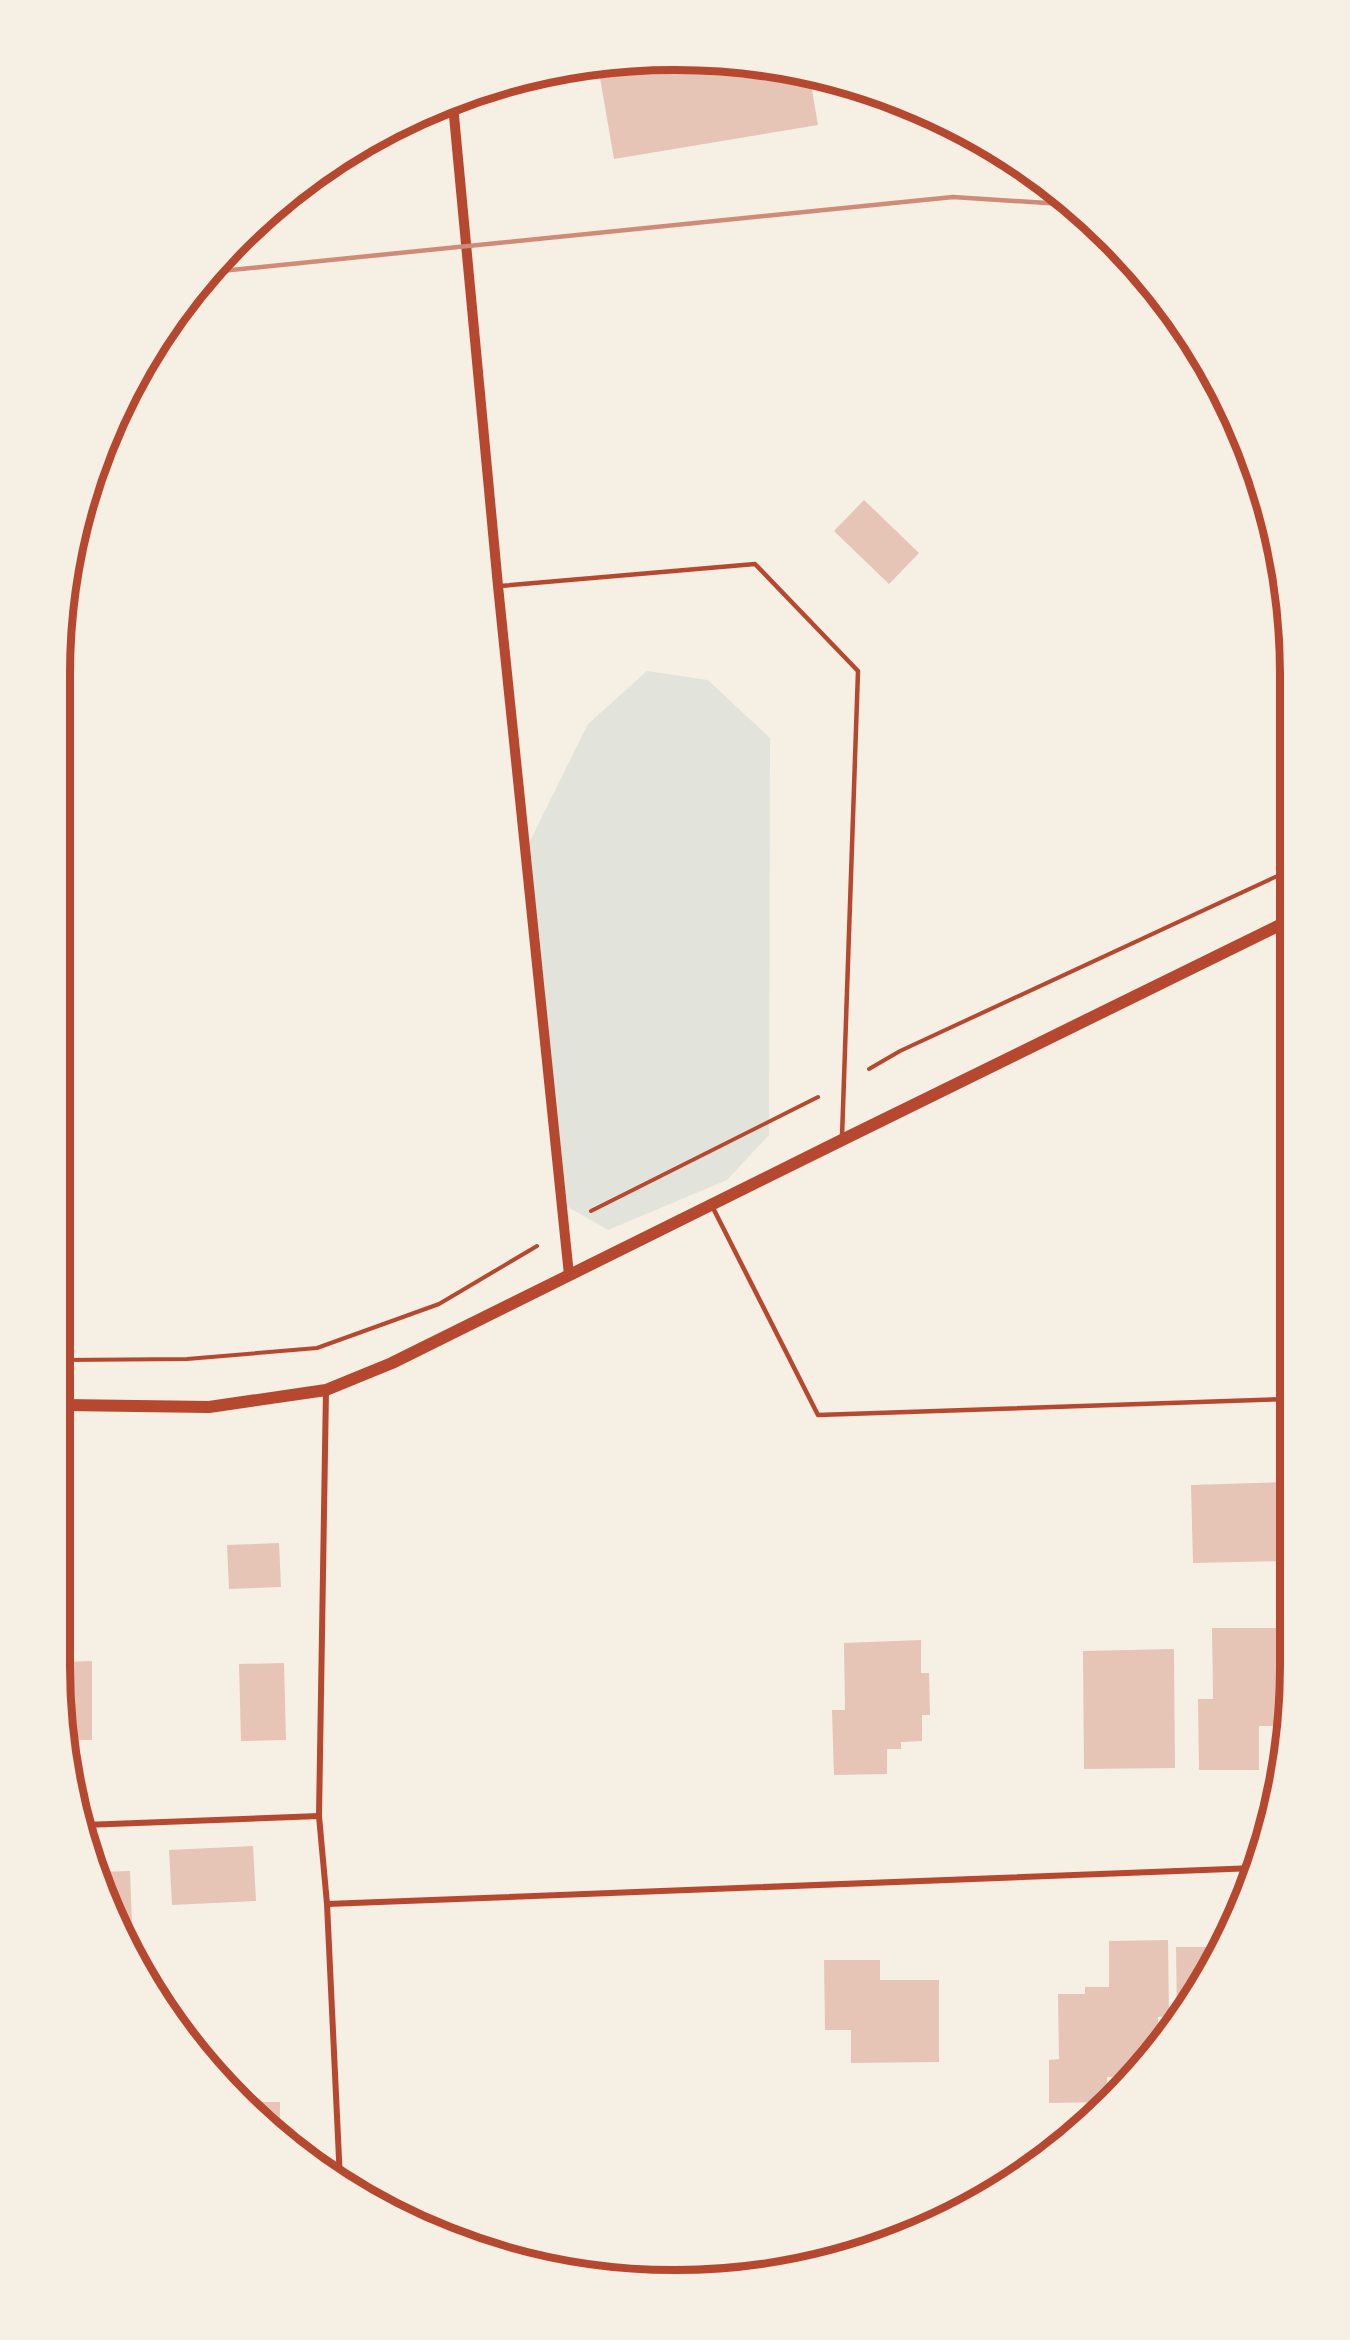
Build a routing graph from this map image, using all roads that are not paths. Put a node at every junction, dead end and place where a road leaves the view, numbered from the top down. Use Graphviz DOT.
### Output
graph roads {
  1 [pos="454,113"];
  2 [pos="498,586"];
  3 [pos="1280,925"];
  4 [pos="842,1140"];
  5 [pos="712,1206"];
  6 [pos="569,1275"];
  7 [pos="326,1390"];
  8 [pos="1280,1399"];
  9 [pos="70,1405"];
  10 [pos="319,1816"];
  11 [pos="92,1825"];
  12 [pos="1243,1868"];
  13 [pos="327,1904"];
  14 [pos="339,2168"];
  1 -- 2 [label="street"];
  2 -- 4 [label="lane"];
  2 -- 6 [label="street"];
  3 -- 4 [label="main road"];
  4 -- 5 [label="main road"];
  5 -- 6 [label="main road"];
  5 -- 8 [label="lane"];
  6 -- 7 [label="main road"];
  7 -- 9 [label="main road"];
  7 -- 10 [label="street"];
  10 -- 11 [label="street"];
  10 -- 13 [label="street"];
  12 -- 13 [label="street"];
  13 -- 14 [label="street"];
}
